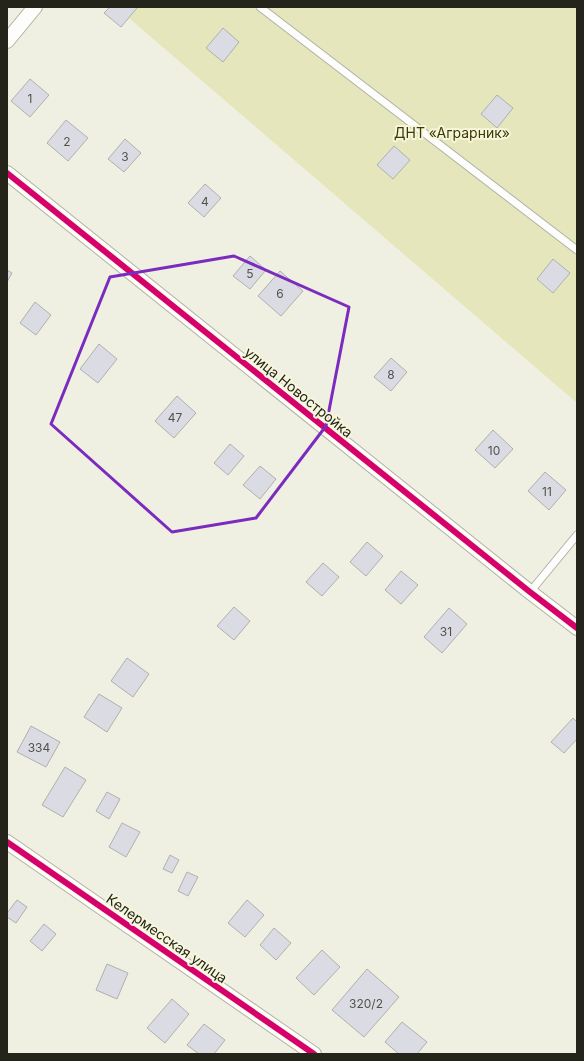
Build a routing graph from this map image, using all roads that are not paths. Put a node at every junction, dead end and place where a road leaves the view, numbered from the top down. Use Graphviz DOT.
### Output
graph roads {
  1 [pos="35,7"];
  2 [pos="260,7"];
  3 [pos="7,41"];
  4 [pos="7,173"];
  5 [pos="577,250"];
  6 [pos="577,535"];
  7 [pos="530,592"];
  8 [pos="577,628"];
  9 [pos="7,842"];
  10 [pos="314,1054"];
  1 -- 3 [label="street"];
  2 -- 5 [label="lane"];
  4 -- 7 [label="street, улица Новостройка"];
  6 -- 7 [label="lane"];
  7 -- 8 [label="street, улица Новостройка"];
  9 -- 10 [label="street, Келермесская улица"];
}
